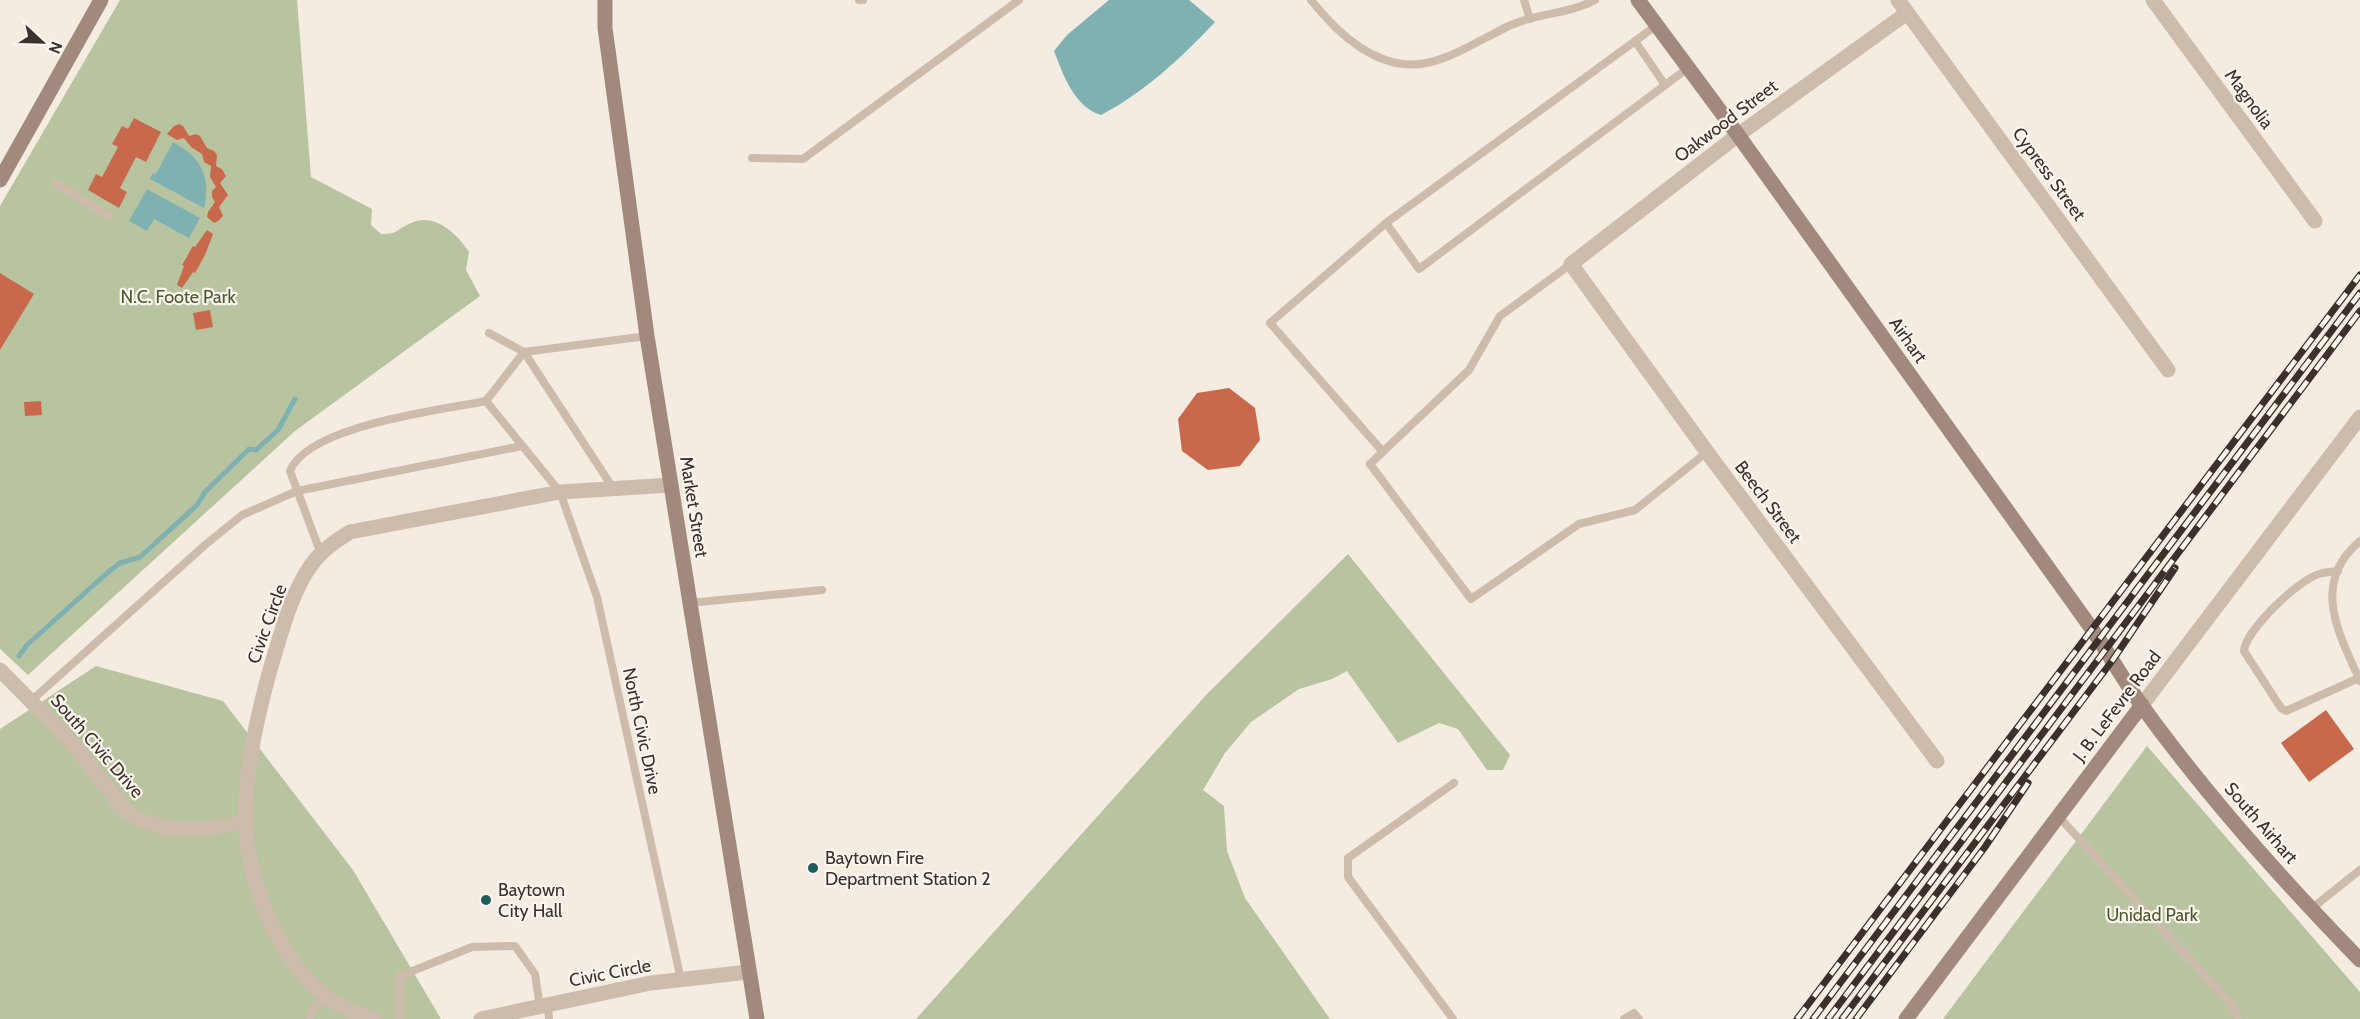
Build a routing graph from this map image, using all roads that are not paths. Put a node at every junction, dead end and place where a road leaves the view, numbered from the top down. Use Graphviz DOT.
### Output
graph roads {
  1 [pos="101,0"];
  2 [pos="605,0"];
  3 [pos="1019,0"];
  4 [pos="1311,0"];
  5 [pos="1524,0"];
  6 [pos="1595,0"];
  7 [pos="1638,0"];
  8 [pos="2153,0"];
  9 [pos="1903,6"];
  10 [pos="1530,19"];
  11 [pos="1657,25"];
  12 [pos="1635,41"];
  13 [pos="1688,68"];
  14 [pos="1665,85"];
  15 [pos="1738,135"];
  16 [pos="752,158"];
  17 [pos="0,180"];
  18 [pos="56,184"];
  19 [pos="110,216"];
  20 [pos="2315,221"];
  21 [pos="1386,223"];
  22 [pos="1571,264"];
  23 [pos="489,333"];
  24 [pos="647,336"];
  25 [pos="524,352"];
  26 [pos="2168,370"];
  27 [pos="486,401"];
  28 [pos="2360,417"];
  29 [pos="522,446"];
  30 [pos="1383,452"];
  31 [pos="1707,452"];
  32 [pos="671,485"];
  33 [pos="613,488"];
  34 [pos="297,491"];
  35 [pos="560,492"];
  36 [pos="2360,541"];
  37 [pos="321,554"];
  38 [pos="2338,571"];
  39 [pos="822,590"];
  40 [pos="689,603"];
  41 [pos="0,670"];
  42 [pos="2359,680"];
  43 [pos="32,700"];
  44 [pos="2142,705"];
  45 [pos="1937,761"];
  46 [pos="1454,783"];
  47 [pos="2059,817"];
  48 [pos="246,821"];
  49 [pos="2360,870"];
  50 [pos="2311,909"];
  51 [pos="2360,960"];
  52 [pos="748,972"];
  53 [pos="681,980"];
  54 [pos="326,996"];
  55 [pos="545,1010"];
  56 [pos="309,1019"];
  57 [pos="375,1019"];
  58 [pos="400,1019"];
  59 [pos="481,1019"];
  60 [pos="756,1019"];
  61 [pos="1453,1019"];
  62 [pos="1624,1019"];
  63 [pos="1639,1019"];
  64 [pos="1906,1019"];
  65 [pos="2238,1019"];
  1 -- 17 [label="street"];
  2 -- 24 [label="street, Market Street"];
  3 -- 16 [label="lane"];
  4 -- 10 [label="lane"];
  5 -- 10 [label="lane"];
  6 -- 10 [label="lane"];
  7 -- 11 [label="street, Airhart"];
  8 -- 20 [label="street, Magnolia"];
  9 -- 15 [label="street, Oakwood Street"];
  9 -- 26 [label="street, Cypress Street"];
  11 -- 12 [label="lane"];
  11 -- 13 [label="street, Airhart"];
  12 -- 14 [label="lane"];
  12 -- 21 [label="lane"];
  13 -- 14 [label="lane"];
  13 -- 15 [label="street, Airhart"];
  14 -- 21 [label="lane"];
  15 -- 22 [label="street, Oakwood Street"];
  15 -- 44 [label="street, Airhart"];
  18 -- 19 [label="lane"];
  21 -- 30 [label="lane"];
  22 -- 30 [label="lane"];
  22 -- 31 [label="street, Beech Street"];
  23 -- 25 [label="lane"];
  24 -- 25 [label="lane"];
  24 -- 32 [label="street, Market Street"];
  25 -- 27 [label="lane"];
  25 -- 33 [label="lane"];
  27 -- 29 [label="lane"];
  27 -- 34 [label="lane"];
  28 -- 44 [label="street, J. B. LeFevre Road"];
  29 -- 34 [label="lane"];
  29 -- 35 [label="lane"];
  30 -- 31 [label="lane"];
  31 -- 45 [label="street, Beech Street"];
  32 -- 33 [label="street, Civic Circle"];
  32 -- 40 [label="street, Market Street"];
  33 -- 35 [label="street, Civic Circle"];
  34 -- 37 [label="lane"];
  34 -- 43 [label="lane"];
  35 -- 37 [label="street, Civic Circle"];
  35 -- 53 [label="lane, North Civic Drive"];
  36 -- 38 [label="lane"];
  37 -- 48 [label="street, Civic Circle"];
  38 -- 42 [label="lane"];
  38 -- 42 [label="lane"];
  39 -- 40 [label="lane"];
  40 -- 52 [label="street, Market Street"];
  41 -- 43 [label="street, South Civic Drive"];
  43 -- 48 [label="street, South Civic Drive"];
  44 -- 47 [label="street, J. B. LeFevre Road"];
  44 -- 50 [label="street, South Airhart"];
  46 -- 61 [label="lane"];
  47 -- 64 [label="street, J. B. LeFevre Road"];
  47 -- 65 [label="lane"];
  48 -- 54 [label="street, Civic Circle"];
  49 -- 50 [label="lane"];
  50 -- 51 [label="street, South Airhart"];
  52 -- 53 [label="street, Civic Circle"];
  52 -- 60 [label="street, Market Street"];
  53 -- 55 [label="street, Civic Circle"];
  54 -- 56 [label="lane"];
  54 -- 57 [label="street, Civic Circle"];
  55 -- 58 [label="lane"];
  55 -- 59 [label="street, Civic Circle"];
  62 -- 63 [label="lane"];
}
